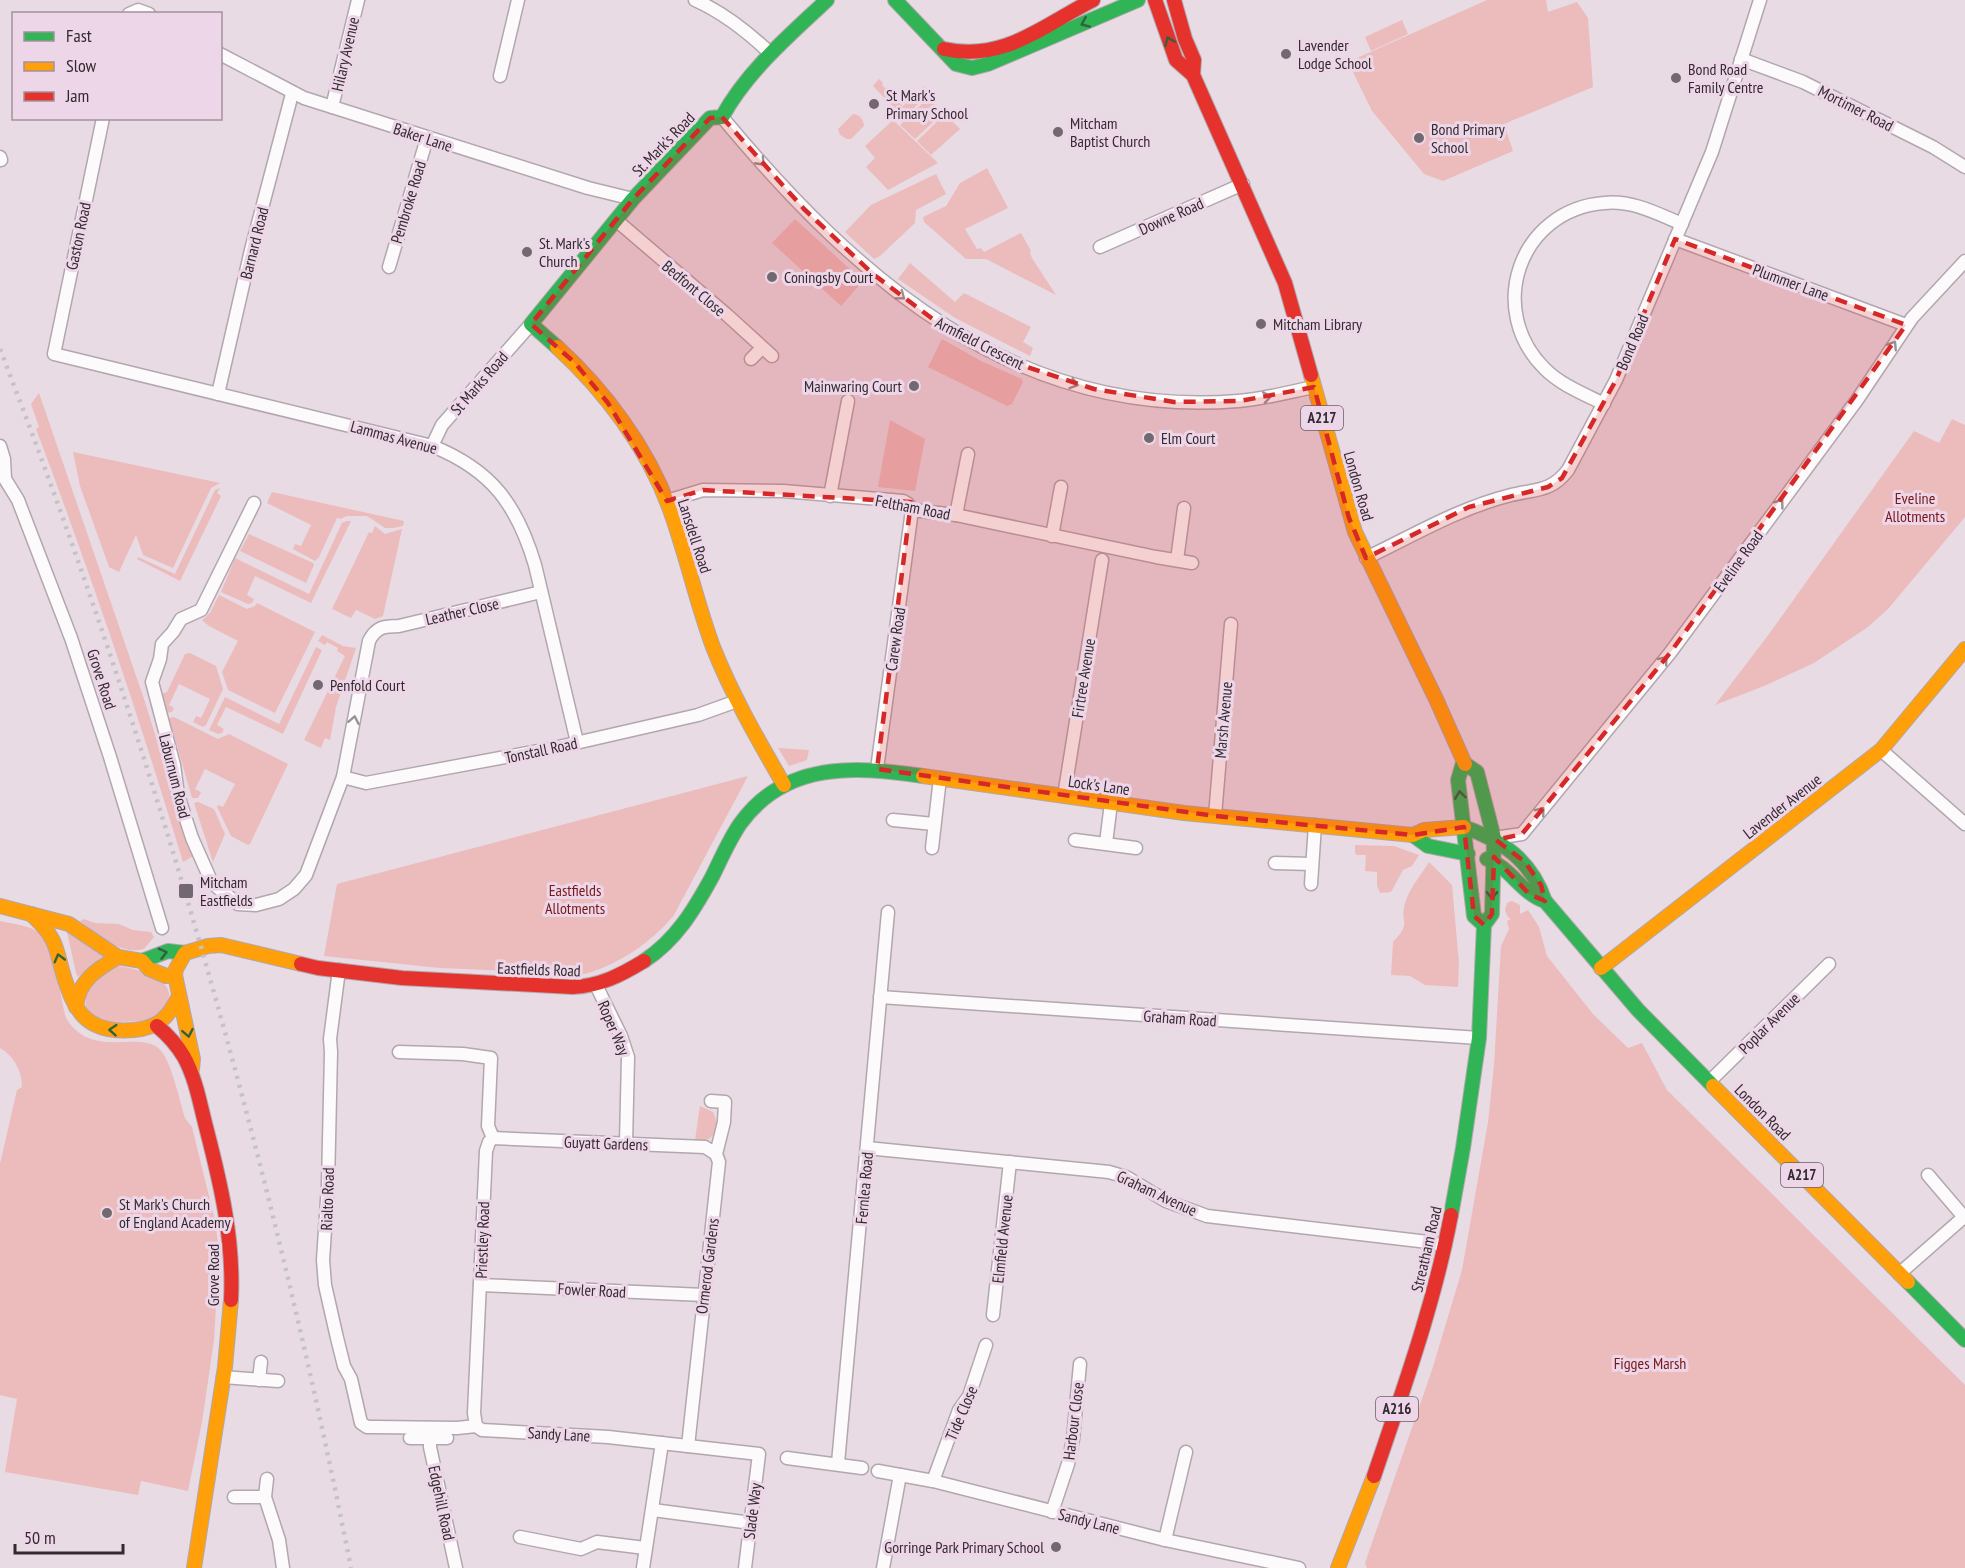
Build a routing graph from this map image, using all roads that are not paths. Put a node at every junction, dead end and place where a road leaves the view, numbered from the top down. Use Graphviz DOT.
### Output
graph roads {
  1 [pos="358,0"];
  2 [pos="518,0"];
  3 [pos="695,0"];
  4 [pos="827,0"];
  5 [pos="895,0"];
  6 [pos="1081,0"];
  7 [pos="1093,0"];
  8 [pos="1138,0"];
  9 [pos="1155,0"];
  10 [pos="1174,0"];
  11 [pos="1760,0"];
  12 [pos="131,12"];
  13 [pos="146,12"];
  14 [pos="1037,30"];
  15 [pos="943,48"];
  16 [pos="771,54"];
  17 [pos="222,55"];
  18 [pos="1741,59"];
  19 [pos="1193,75"];
  20 [pos="500,76"];
  21 [pos="292,94"];
  22 [pos="332,107"];
  23 [pos="722,117"];
  24 [pos="103,120"];
  25 [pos="427,138"];
  26 [pos="1965,167"];
  27 [pos="1243,184"];
  28 [pos="633,199"];
  29 [pos="616,220"];
  30 [pos="1682,224"];
  31 [pos="1675,239"];
  32 [pos="1100,248"];
  33 [pos="1965,261"];
  34 [pos="389,267"];
  35 [pos="531,324"];
  36 [pos="1906,325"];
  37 [pos="762,348"];
  38 [pos="54,354"];
  39 [pos="772,356"];
  40 [pos="751,359"];
  41 [pos="1314,387"];
  42 [pos="218,394"];
  43 [pos="848,401"];
  44 [pos="1604,404"];
  45 [pos="0,446"];
  46 [pos="432,446"];
  47 [pos="968,454"];
  48 [pos="4,486"];
  49 [pos="1061,487"];
  50 [pos="830,496"];
  51 [pos="667,501"];
  52 [pos="254,503"];
  53 [pos="1184,508"];
  54 [pos="912,510"];
  55 [pos="956,515"];
  56 [pos="1052,536"];
  57 [pos="1366,558"];
  58 [pos="1102,560"];
  59 [pos="1177,560"];
  60 [pos="1192,563"];
  61 [pos="541,592"];
  62 [pos="1231,624"];
  63 [pos="383,626"];
  64 [pos="1965,649"];
  65 [pos="737,701"];
  66 [pos="578,742"];
  67 [pos="1881,750"];
  68 [pos="1463,763"];
  69 [pos="877,769"];
  70 [pos="343,777"];
  71 [pos="940,778"];
  72 [pos="783,785"];
  73 [pos="1064,796"];
  74 [pos="1111,803"];
  75 [pos="1215,816"];
  76 [pos="893,820"];
  77 [pos="934,824"];
  78 [pos="1965,824"];
  79 [pos="1315,825"];
  80 [pos="1464,827"];
  81 [pos="1413,835"];
  82 [pos="1494,838"];
  83 [pos="1075,840"];
  84 [pos="1106,843"];
  85 [pos="932,848"];
  86 [pos="1136,848"];
  87 [pos="1468,854"];
  88 [pos="1494,861"];
  89 [pos="1275,863"];
  90 [pos="1312,864"];
  91 [pos="1311,884"];
  92 [pos="1545,902"];
  93 [pos="0,906"];
  94 [pos="888,912"];
  95 [pos="31,914"];
  96 [pos="1484,925"];
  97 [pos="162,928"];
  98 [pos="185,953"];
  99 [pos="118,957"];
  100 [pos="142,961"];
  101 [pos="1829,964"];
  102 [pos="1601,968"];
  103 [pos="339,970"];
  104 [pos="174,975"];
  105 [pos="596,985"];
  106 [pos="179,996"];
  107 [pos="880,998"];
  108 [pos="76,1008"];
  109 [pos="158,1026"];
  110 [pos="1479,1038"];
  111 [pos="399,1052"];
  112 [pos="192,1070"];
  113 [pos="1709,1082"];
  114 [pos="711,1101"];
  115 [pos="493,1138"];
  116 [pos="626,1143"];
  117 [pos="867,1148"];
  118 [pos="716,1154"];
  119 [pos="1010,1162"];
  120 [pos="1928,1175"];
  121 [pos="1445,1246"];
  122 [pos="1899,1274"];
  123 [pos="480,1285"];
  124 [pos="704,1295"];
  125 [pos="993,1315"];
  126 [pos="1965,1340"];
  127 [pos="986,1345"];
  128 [pos="261,1362"];
  129 [pos="1080,1364"];
  130 [pos="223,1377"];
  131 [pos="259,1380"];
  132 [pos="278,1381"];
  133 [pos="361,1423"];
  134 [pos="476,1426"];
  135 [pos="407,1432"];
  136 [pos="429,1438"];
  137 [pos="447,1438"];
  138 [pos="662,1443"];
  139 [pos="688,1446"];
  140 [pos="1186,1452"];
  141 [pos="759,1454"];
  142 [pos="788,1458"];
  143 [pos="838,1463"];
  144 [pos="862,1468"];
  145 [pos="878,1471"];
  146 [pos="900,1475"];
  147 [pos="267,1479"];
  148 [pos="933,1481"];
  149 [pos="234,1497"];
  150 [pos="265,1497"];
  151 [pos="653,1510"];
  152 [pos="1052,1512"];
  153 [pos="751,1523"];
  154 [pos="520,1537"];
  155 [pos="1165,1540"];
  156 [pos="645,1548"];
  157 [pos="194,1568"];
  158 [pos="283,1568"];
  159 [pos="456,1568"];
  160 [pos="643,1568"];
  161 [pos="745,1568"];
  162 [pos="883,1568"];
  163 [pos="1299,1568"];
  164 [pos="1338,1568"];
  1 -- 22 [label="street, Hilary Avenue"];
  2 -- 20 [label="street"];
  3 -- 16 [label="street"];
  4 -- 16 [label="street, St. Mark's Road"];
  5 -- 15 [label="street"];
  6 -- 14 [label="street"];
  7 -- 14 [label="street"];
  8 -- 15 [label="street, one-way"];
  19 -- 9 [label="street, A217, one-way"];
  10 -- 19 [label="street, A217"];
  11 -- 18 [label="street, Bond Road"];
  12 -- 13 [label="street"];
  14 -- 15 [label="street"];
  16 -- 23 [label="street, St. Mark's Road"];
  17 -- 21 [label="street, Baker Lane"];
  18 -- 26 [label="street, Mortimer Road"];
  18 -- 30 [label="street, Bond Road"];
  19 -- 27 [label="street, London Road / A217"];
  21 -- 22 [label="street, Baker Lane"];
  21 -- 42 [label="street, Barnard Road"];
  22 -- 25 [label="street, Baker Lane"];
  23 -- 28 [label="street, St. Mark's Road"];
  23 -- 41 [label="street, Armfield Crescent, one-way"];
  24 -- 38 [label="street, Gaston Road"];
  25 -- 28 [label="street, Baker Lane"];
  25 -- 34 [label="street, Pembroke Road"];
  27 -- 32 [label="street, Downe Road"];
  27 -- 41 [label="street, London Road / A217"];
  28 -- 29 [label="street, St. Mark's Road"];
  29 -- 35 [label="street, St. Mark's Road"];
  29 -- 37 [label="street, Bedfont Close"];
  30 -- 31 [label="street, Bond Road"];
  30 -- 44 [label="street"];
  31 -- 36 [label="street, Plummer Lane"];
  31 -- 44 [label="street, Bond Road"];
  33 -- 36 [label="street, Eveline Road"];
  35 -- 46 [label="street, St Marks Road"];
  35 -- 51 [label="street, Lansdell Road"];
  82 -- 36 [label="street, Eveline Road, one-way"];
  37 -- 39 [label="street, Bedfont Close"];
  37 -- 40 [label="street"];
  38 -- 42 [label="street, Lammas Avenue"];
  41 -- 57 [label="street, London Road / A217"];
  42 -- 46 [label="street, Lammas Avenue"];
  43 -- 50 [label="street"];
  44 -- 57 [label="street, Bond Road"];
  45 -- 48 [label="street, Grove Road"];
  46 -- 61 [label="street, Lammas Avenue"];
  47 -- 55 [label="street"];
  48 -- 97 [label="street, Grove Road"];
  49 -- 56 [label="street"];
  50 -- 51 [label="street, Feltham Road"];
  50 -- 54 [label="street, Feltham Road"];
  51 -- 65 [label="street, Lansdell Road"];
  52 -- 70 [label="street, Laburnum Road"];
  53 -- 59 [label="street"];
  54 -- 55 [label="street, Feltham Road"];
  54 -- 69 [label="street, Carew Road"];
  55 -- 56 [label="street, Feltham Road"];
  56 -- 59 [label="street, Feltham Road"];
  57 -- 68 [label="street, London Road / A217"];
  58 -- 73 [label="street, Firtree Avenue"];
  59 -- 60 [label="street, Feltham Road"];
  61 -- 63 [label="street, Leather Close"];
  61 -- 66 [label="street, Lammas Avenue"];
  62 -- 75 [label="street, Marsh Avenue"];
  70 -- 63 [label="street, Laburnum Road, one-way"];
  64 -- 67 [label="street, Lavender Avenue"];
  65 -- 66 [label="street, Tonstall Road"];
  65 -- 72 [label="street, Lansdell Road"];
  66 -- 70 [label="street, Tonstall Road"];
  67 -- 78 [label="street"];
  67 -- 102 [label="street, Lavender Avenue"];
  80 -- 68 [label="street, London Road / A217, one-way"];
  68 -- 82 [label="street, London Road / A217"];
  69 -- 71 [label="street, Lock's Lane"];
  69 -- 72 [label="street, Lock's Lane"];
  71 -- 73 [label="street, Lock's Lane"];
  71 -- 77 [label="street"];
  72 -- 105 [label="street, Eastfields Road"];
  73 -- 74 [label="street, Lock's Lane"];
  74 -- 75 [label="street, Lock's Lane"];
  74 -- 84 [label="street"];
  75 -- 79 [label="street, Lock's Lane"];
  76 -- 77 [label="street"];
  77 -- 85 [label="street"];
  79 -- 81 [label="street, Lock's Lane"];
  79 -- 90 [label="street"];
  80 -- 81 [label="street, Lock's Lane"];
  80 -- 82 [label="street"];
  80 -- 87 [label="street, London Road"];
  81 -- 87 [label="street, Lock's Lane"];
  82 -- 88 [label="street, Streatham Road"];
  82 -- 92 [label="street, London Road / A217"];
  83 -- 84 [label="street"];
  84 -- 86 [label="street"];
  87 -- 88 [label="street, Lock's Lane"];
  87 -- 96 [label="street, Streatham Road / A216"];
  88 -- 92 [label="street, London Road / A217"];
  88 -- 96 [label="street, Streatham Road / A216, one-way"];
  89 -- 90 [label="street"];
  90 -- 91 [label="street"];
  92 -- 102 [label="street, London Road / A217"];
  93 -- 95 [label="street"];
  94 -- 107 [label="street, Fernlea Road"];
  95 -- 99 [label="street"];
  108 -- 95 [label="street, one-way"];
  96 -- 110 [label="street, Streatham Road / A216"];
  100 -- 98 [label="street, one-way"];
  98 -- 103 [label="street, Eastfields Road"];
  98 -- 104 [label="street"];
  99 -- 100 [label="street"];
  99 -- 108 [label="street"];
  100 -- 104 [label="street"];
  101 -- 113 [label="street, Poplar Avenue"];
  102 -- 113 [label="street, London Road / A217"];
  103 -- 105 [label="street, Eastfields Road"];
  103 -- 133 [label="street, Rialto Road"];
  104 -- 106 [label="street"];
  105 -- 116 [label="street, Roper Way"];
  106 -- 109 [label="street"];
  106 -- 112 [label="street, Grove Road, one-way"];
  107 -- 110 [label="street, Graham Road"];
  107 -- 117 [label="street, Fernlea Road"];
  109 -- 108 [label="street, one-way"];
  109 -- 112 [label="street, Grove Road"];
  110 -- 121 [label="street, Streatham Road / A216"];
  111 -- 115 [label="street, Priestley Road"];
  112 -- 130 [label="street, Grove Road"];
  113 -- 122 [label="street, London Road / A217"];
  114 -- 118 [label="street, Ormerod Gardens"];
  115 -- 116 [label="street, Guyatt Gardens"];
  115 -- 123 [label="street, Priestley Road"];
  116 -- 118 [label="street, Guyatt Gardens"];
  117 -- 119 [label="street, Graham Avenue"];
  117 -- 143 [label="street, Fernlea Road"];
  118 -- 124 [label="street, Ormerod Gardens"];
  119 -- 121 [label="street, Graham Avenue"];
  119 -- 125 [label="street, Elmfield Avenue"];
  120 -- 122 [label="street"];
  121 -- 164 [label="street, Streatham Road / A216"];
  122 -- 126 [label="street, London Road / A217"];
  123 -- 124 [label="street, Fowler Road"];
  123 -- 134 [label="street, Priestley Road"];
  124 -- 139 [label="street, Ormerod Gardens"];
  127 -- 148 [label="street, Tide Close"];
  128 -- 131 [label="street"];
  129 -- 152 [label="street, Harbour Close"];
  130 -- 131 [label="street"];
  130 -- 157 [label="street, Grove Road"];
  131 -- 132 [label="street"];
  133 -- 135 [label="street, Sandy Lane"];
  134 -- 135 [label="street, Sandy Lane"];
  134 -- 138 [label="street, Sandy Lane"];
  135 -- 136 [label="street"];
  136 -- 137 [label="street"];
  136 -- 159 [label="street, Edgehill Road"];
  138 -- 139 [label="street, Sandy Lane"];
  138 -- 151 [label="street"];
  139 -- 141 [label="street, Sandy Lane"];
  140 -- 155 [label="street"];
  141 -- 153 [label="street, Slade Way"];
  142 -- 143 [label="street"];
  143 -- 144 [label="street"];
  145 -- 146 [label="street, Sandy Lane"];
  146 -- 148 [label="street, Sandy Lane"];
  146 -- 162 [label="street"];
  147 -- 150 [label="street"];
  148 -- 152 [label="street, Sandy Lane"];
  149 -- 150 [label="street"];
  150 -- 158 [label="street"];
  151 -- 153 [label="street"];
  151 -- 156 [label="street"];
  152 -- 155 [label="street, Sandy Lane"];
  153 -- 161 [label="street, Slade Way"];
  154 -- 156 [label="street"];
  155 -- 163 [label="street, Sandy Lane"];
  156 -- 160 [label="street"];
}
